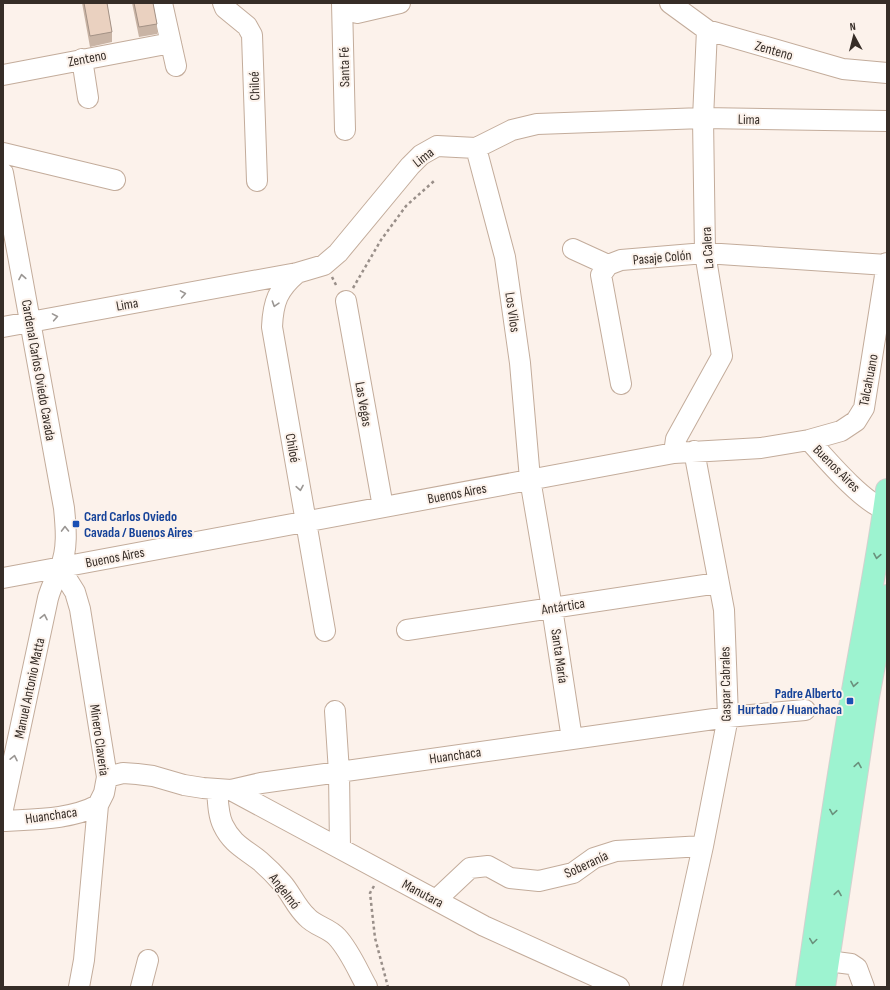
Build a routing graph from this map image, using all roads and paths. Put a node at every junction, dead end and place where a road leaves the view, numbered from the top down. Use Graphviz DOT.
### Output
graph roads {
  1 [pos="162,3"];
  2 [pos="223,3"];
  3 [pos="400,3"];
  4 [pos="670,3"];
  5 [pos="343,6"];
  6 [pos="707,30"];
  7 [pos="171,43"];
  8 [pos="82,59"];
  9 [pos="176,66"];
  10 [pos="887,73"];
  11 [pos="3,75"];
  12 [pos="88,98"];
  13 [pos="703,118"];
  14 [pos="887,120"];
  15 [pos="345,130"];
  16 [pos="476,148"];
  17 [pos="3,153"];
  18 [pos="3,173"];
  19 [pos="115,180"];
  20 [pos="257,181"];
  21 [pos="434,181"];
  22 [pos="573,249"];
  23 [pos="705,253"];
  24 [pos="887,264"];
  25 [pos="324,265"];
  26 [pos="608,265"];
  27 [pos="297,273"];
  28 [pos="346,301"];
  29 [pos="30,322"];
  30 [pos="3,327"];
  31 [pos="621,384"];
  32 [pos="809,440"];
  33 [pos="694,451"];
  34 [pos="674,453"];
  35 [pos="530,479"];
  36 [pos="886,503"];
  37 [pos="383,507"];
  38 [pos="306,521"];
  39 [pos="60,568"];
  40 [pos="3,578"];
  41 [pos="718,583"];
  42 [pos="887,596"];
  43 [pos="552,608"];
  44 [pos="407,630"];
  45 [pos="325,631"];
  46 [pos="805,710"];
  47 [pos="335,711"];
  48 [pos="850,712"];
  49 [pos="728,717"];
  50 [pos="572,739"];
  51 [pos="339,772"];
  52 [pos="107,777"];
  53 [pos="224,790"];
  54 [pos="98,805"];
  55 [pos="3,809"];
  56 [pos="3,821"];
  57 [pos="703,846"];
  58 [pos="340,848"];
  59 [pos="380,870"];
  60 [pos="436,900"];
  61 [pos="148,960"];
  62 [pos="828,960"];
  63 [pos="79,987"];
  64 [pos="141,987"];
  65 [pos="367,987"];
  66 [pos="388,987"];
  67 [pos="619,987"];
  68 [pos="672,987"];
  69 [pos="807,987"];
  70 [pos="824,987"];
  71 [pos="864,987"];
  1 -- 7 [label="street"];
  2 -- 20 [label="street, Chiloé"];
  3 -- 5 [label="street"];
  4 -- 6 [label="street, Zenteno"];
  5 -- 15 [label="street, Santa Fé"];
  6 -- 10 [label="street, Zenteno"];
  6 -- 13 [label="street, La Calera"];
  7 -- 8 [label="street, Zenteno"];
  7 -- 9 [label="street"];
  8 -- 11 [label="street, Zenteno"];
  8 -- 12 [label="street"];
  13 -- 14 [label="street, Lima"];
  13 -- 16 [label="street, Lima"];
  13 -- 23 [label="street, La Calera"];
  16 -- 25 [label="street, Lima"];
  16 -- 35 [label="street, Los Vilos"];
  17 -- 19 [label="street"];
  29 -- 18 [label="street, Cardenal Carlos Oviedo Cavada, one-way"];
  21 -- 28 [label="path"];
  22 -- 26 [label="street"];
  23 -- 24 [label="street, Pasaje Colón"];
  23 -- 26 [label="street, Pasaje Colón"];
  23 -- 34 [label="street, La Calera"];
  24 -- 32 [label="street, Talcahuano"];
  25 -- 27 [label="street, Lima"];
  25 -- 28 [label="path"];
  26 -- 31 [label="street"];
  29 -- 27 [label="street, Lima, one-way"];
  27 -- 38 [label="street, Chiloé, one-way"];
  28 -- 37 [label="street, Las Vegas"];
  29 -- 30 [label="street, Lima"];
  39 -- 29 [label="street, Cardenal Carlos Oviedo Cavada, one-way"];
  32 -- 33 [label="street, Buenos Aires"];
  32 -- 36 [label="street, Buenos Aires"];
  33 -- 34 [label="street, Buenos Aires"];
  33 -- 41 [label="street, Gaspar Cabrales"];
  34 -- 35 [label="street, Buenos Aires"];
  35 -- 37 [label="street, Buenos Aires"];
  35 -- 43 [label="street, Santa María"];
  36 -- 48 [label="main road, one-way"];
  37 -- 38 [label="street, Buenos Aires"];
  38 -- 39 [label="street, Buenos Aires"];
  38 -- 45 [label="street, Chiloé"];
  39 -- 40 [label="street, Buenos Aires"];
  39 -- 52 [label="street, Minero Claveria"];
  55 -- 39 [label="street, Manuel Antonio Matta, one-way"];
  41 -- 43 [label="street, Antártica"];
  41 -- 49 [label="street, Gaspar Cabrales"];
  62 -- 42 [label="main road, one-way"];
  43 -- 44 [label="street, Antártica"];
  43 -- 50 [label="street, Santa María"];
  46 -- 48 [label="path"];
  46 -- 49 [label="street, Huanchaca"];
  47 -- 51 [label="street"];
  48 -- 69 [label="main road, one-way"];
  49 -- 50 [label="street, Huanchaca"];
  49 -- 57 [label="street, Gaspar Cabrales"];
  50 -- 51 [label="street, Huanchaca"];
  51 -- 53 [label="street, Huanchaca"];
  51 -- 58 [label="street"];
  52 -- 53 [label="street, Huanchaca"];
  52 -- 54 [label="street, Minero Claveria"];
  53 -- 58 [label="street, Manutara"];
  53 -- 65 [label="street, Angelmó"];
  54 -- 56 [label="street, Huanchaca"];
  54 -- 63 [label="street, Minero Claveria"];
  57 -- 60 [label="street, Soberanía"];
  57 -- 68 [label="street, Gaspar Cabrales"];
  58 -- 59 [label="street, Manutara"];
  59 -- 60 [label="street, Manutara"];
  59 -- 66 [label="path"];
  60 -- 67 [label="street, Manutara"];
  61 -- 64 [label="street"];
  62 -- 70 [label="main road"];
  62 -- 71 [label="street"];
}
